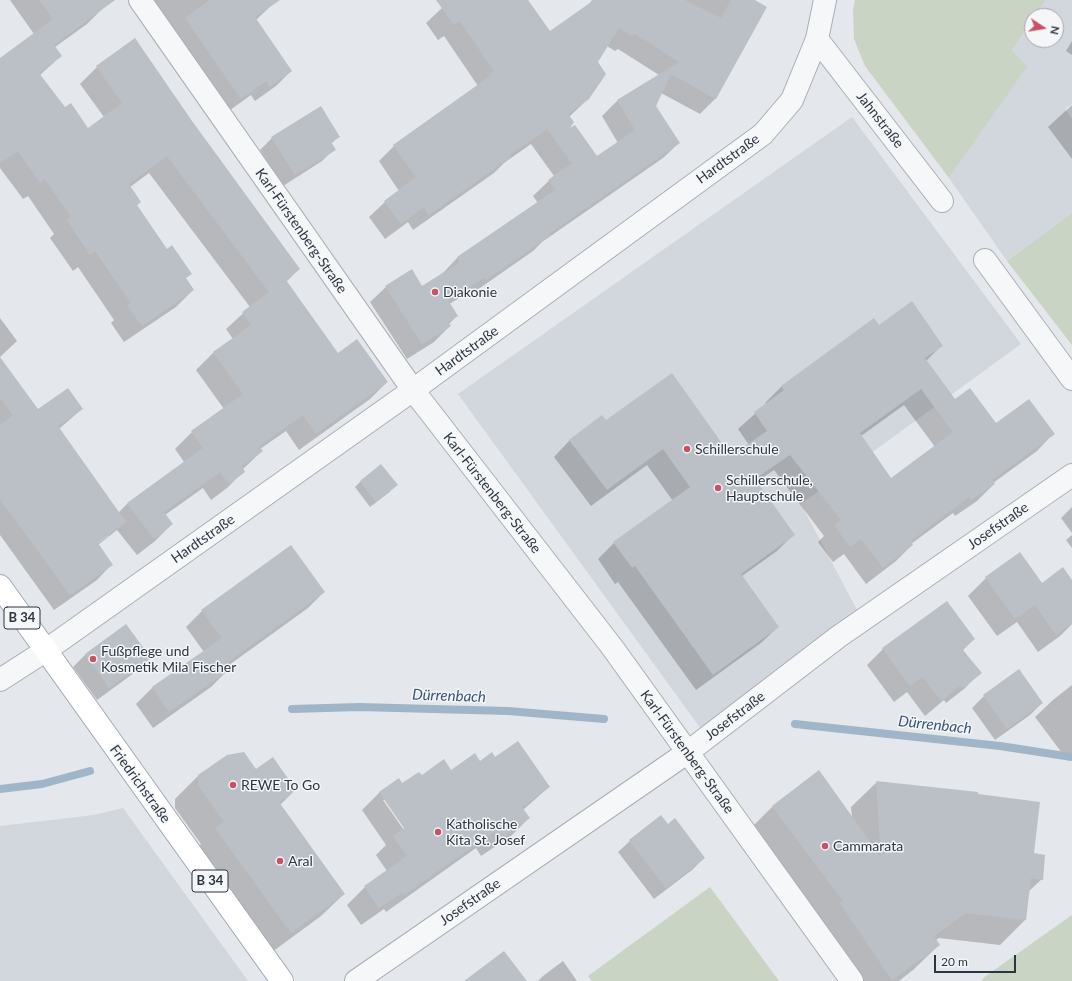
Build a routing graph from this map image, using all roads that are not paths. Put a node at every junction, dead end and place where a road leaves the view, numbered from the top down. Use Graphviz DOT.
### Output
graph roads {
  1 [pos="140,0"];
  2 [pos="825,0"];
  3 [pos="817,39"];
  4 [pos="942,201"];
  5 [pos="985,260"];
  6 [pos="1072,379"];
  7 [pos="413,390"];
  8 [pos="1072,475"];
  9 [pos="0,586"];
  10 [pos="45,651"];
  11 [pos="0,680"];
  12 [pos="688,752"];
  13 [pos="282,981"];
  14 [pos="356,981"];
  15 [pos="852,981"];
  1 -- 7 [label="street, Karl-Fürstenberg-Straße"];
  2 -- 3 [label="street, Hardtstraße"];
  3 -- 4 [label="street, Jahnstraße"];
  3 -- 7 [label="street, Hardtstraße"];
  5 -- 6 [label="street"];
  7 -- 10 [label="street, Hardtstraße"];
  7 -- 12 [label="street, Karl-Fürstenberg-Straße"];
  8 -- 12 [label="street, Josefstraße"];
  9 -- 10 [label="main road, Friedrichstraße / B 34"];
  10 -- 11 [label="street, Hardtstraße"];
  10 -- 13 [label="main road, Friedrichstraße / B 34"];
  12 -- 14 [label="street, Josefstraße"];
  12 -- 15 [label="street, Karl-Fürstenberg-Straße"];
}
